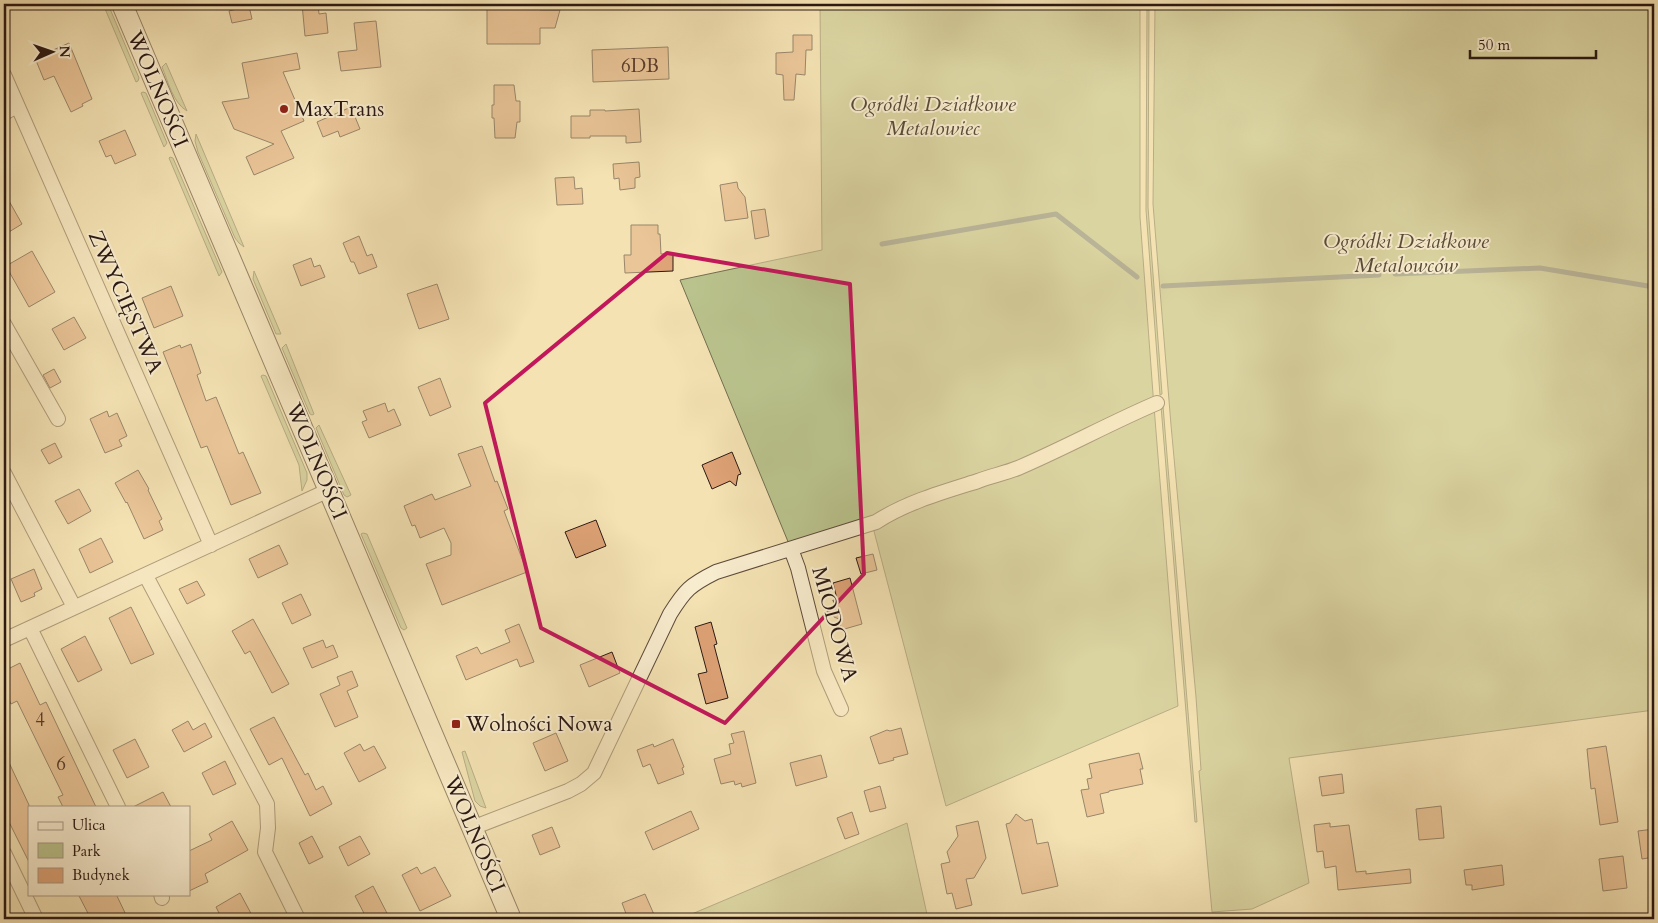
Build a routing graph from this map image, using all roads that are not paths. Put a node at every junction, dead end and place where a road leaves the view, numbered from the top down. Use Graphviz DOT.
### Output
graph roads {
  1 [pos="122,4"];
  2 [pos="4,75"];
  3 [pos="17,106"];
  4 [pos="4,113"];
  5 [pos="4,324"];
  6 [pos="1157,403"];
  7 [pos="58,419"];
  8 [pos="4,473"];
  9 [pos="329,490"];
  10 [pos="211,544"];
  11 [pos="791,549"];
  12 [pos="146,576"];
  13 [pos="74,607"];
  14 [pos="30,628"];
  15 [pos="4,640"];
  16 [pos="841,709"];
  17 [pos="118,806"];
  18 [pos="472,828"];
  19 [pos="4,853"];
  20 [pos="36,919"];
  21 [pos="298,919"];
  22 [pos="510,919"];
  1 -- 9 [label="main road, WOLNOŚCI"];
  2 -- 3 [label="street, ZWYCIĘSTWA"];
  3 -- 4 [label="street"];
  3 -- 10 [label="street, ZWYCIĘSTWA"];
  5 -- 7 [label="street"];
  6 -- 11 [label="street"];
  8 -- 13 [label="street"];
  9 -- 10 [label="street"];
  9 -- 18 [label="main road, WOLNOŚCI"];
  10 -- 12 [label="street"];
  11 -- 16 [label="street, MIODOWA"];
  11 -- 18 [label="street"];
  12 -- 13 [label="street"];
  12 -- 21 [label="street"];
  13 -- 14 [label="street"];
  14 -- 15 [label="street"];
  14 -- 17 [label="street"];
  18 -- 22 [label="main road, WOLNOŚCI"];
  19 -- 20 [label="street"];
}
